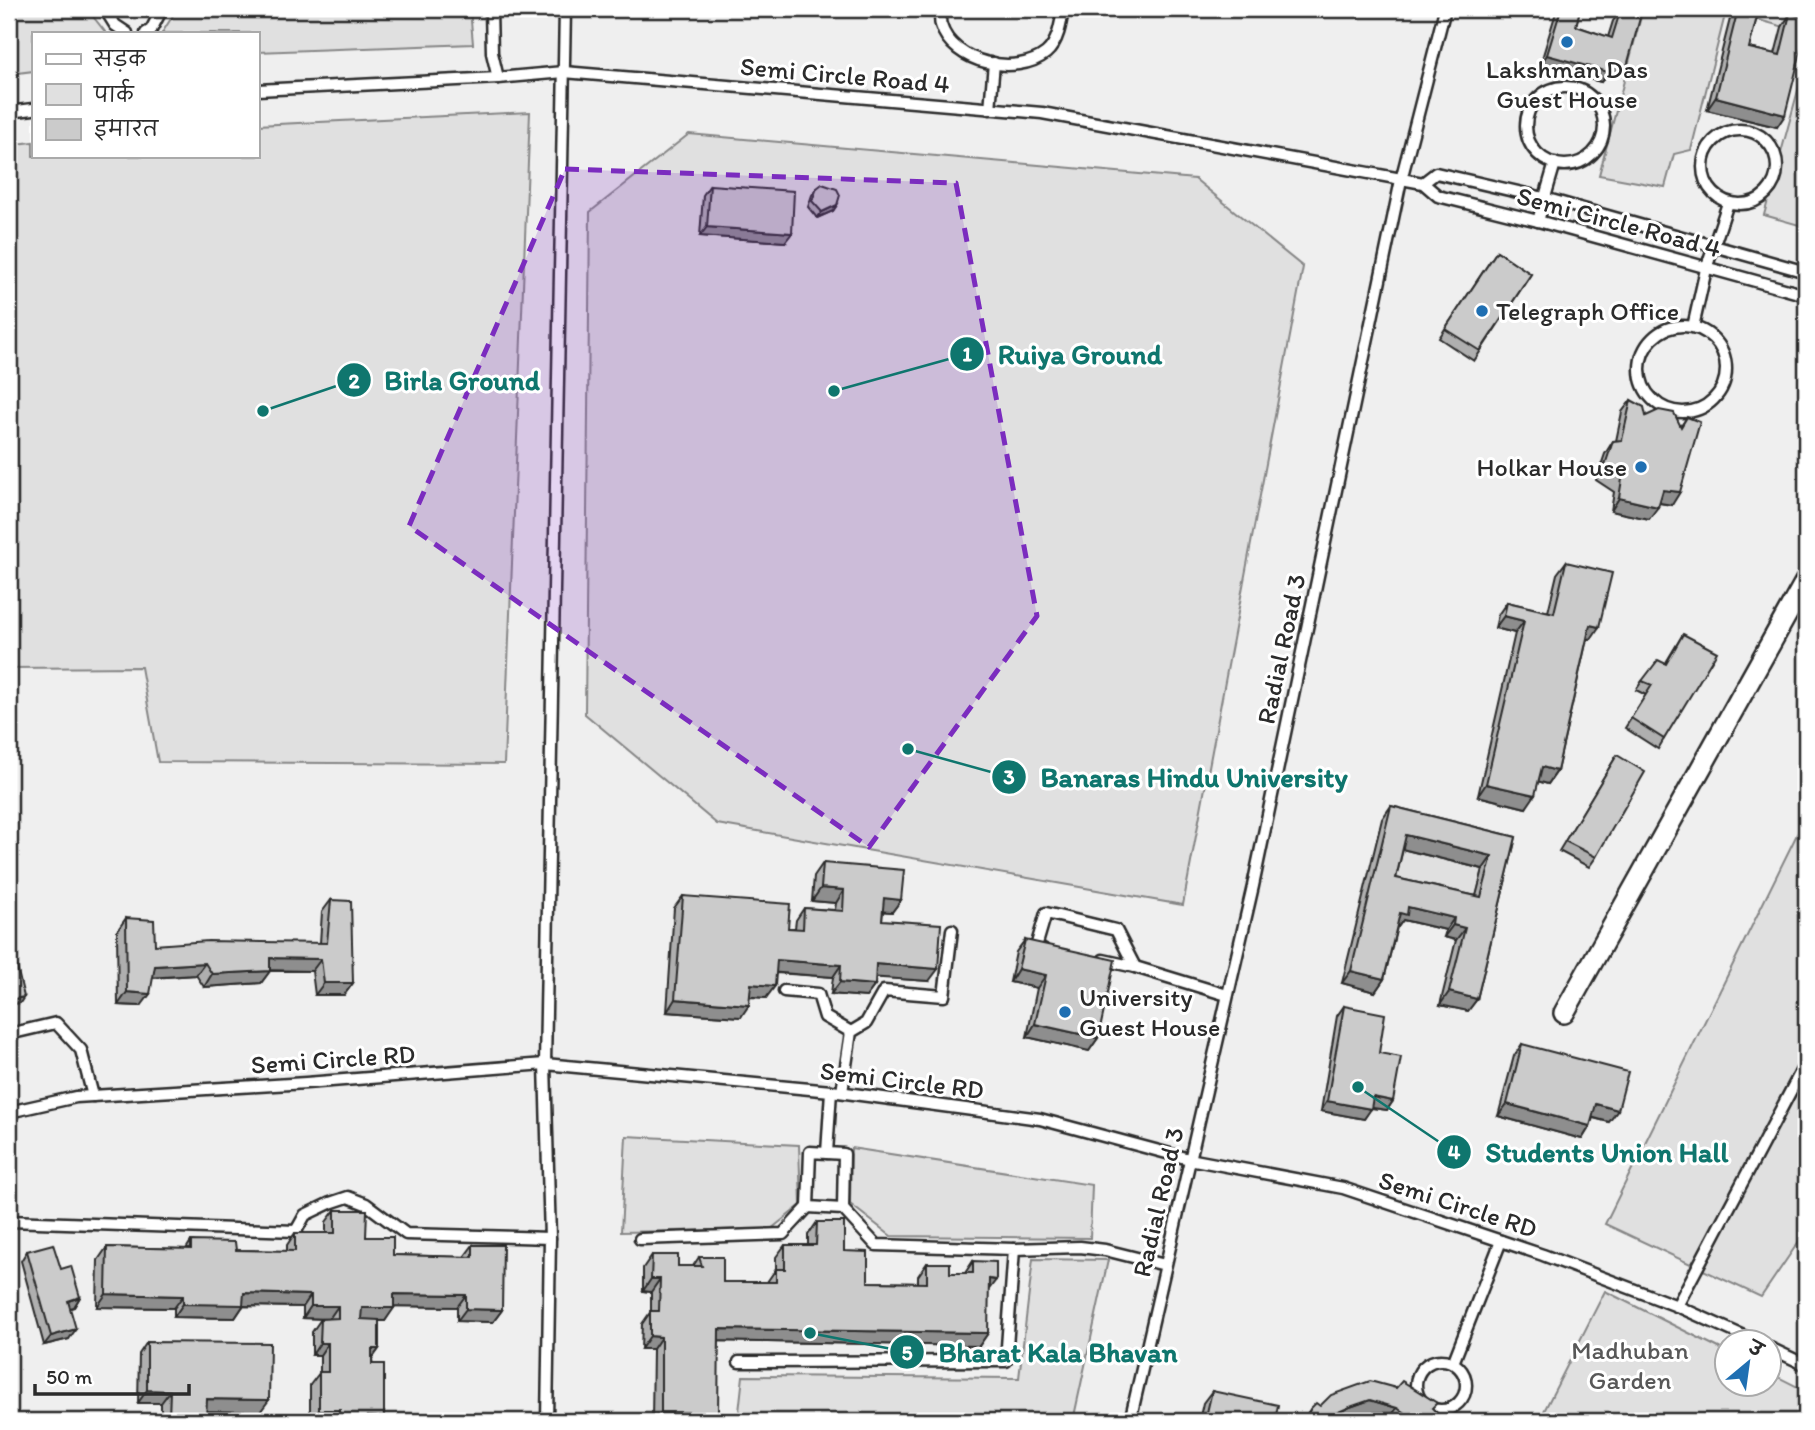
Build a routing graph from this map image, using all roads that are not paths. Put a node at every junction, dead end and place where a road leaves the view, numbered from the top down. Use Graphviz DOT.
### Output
graph roads {
  1 [pos="105,9"];
  2 [pos="162,9"];
  3 [pos="491,9"];
  4 [pos="565,9"];
  5 [pos="941,9"];
  6 [pos="1063,9"];
  7 [pos="1445,9"];
  8 [pos="125,32"];
  9 [pos="148,32"];
  10 [pos="994,63"];
  11 [pos="564,72"];
  12 [pos="498,78"];
  13 [pos="259,90"];
  14 [pos="32,109"];
  15 [pos="989,109"];
  16 [pos="9,112"];
  17 [pos="1555,163"];
  18 [pos="1401,180"];
  19 [pos="1423,183"];
  20 [pos="1544,198"];
  21 [pos="1728,203"];
  22 [pos="1538,221"];
  23 [pos="1713,244"];
  24 [pos="1706,269"];
  25 [pos="1806,272"];
  26 [pos="1806,295"];
  27 [pos="1693,327"];
  28 [pos="1806,580"];
  29 [pos="952,930"];
  30 [pos="1048,950"];
  31 [pos="1098,960"];
  32 [pos="1135,967"];
  33 [pos="784,991"];
  34 [pos="1227,995"];
  35 [pos="1564,1013"];
  36 [pos="851,1032"];
  37 [pos="9,1034"];
  38 [pos="1806,1062"];
  39 [pos="545,1064"];
  40 [pos="836,1091"];
  41 [pos="93,1096"];
  42 [pos="9,1112"];
  43 [pos="827,1153"];
  44 [pos="1189,1159"];
  45 [pos="808,1207"];
  46 [pos="843,1209"];
  47 [pos="9,1221"];
  48 [pos="550,1238"];
  49 [pos="640,1239"];
  50 [pos="1501,1241"];
  51 [pos="1014,1249"];
  52 [pos="1165,1265"];
  53 [pos="1677,1306"];
  54 [pos="1726,1328"];
  55 [pos="1784,1355"];
  56 [pos="739,1362"];
  57 [pos="1453,1363"];
  58 [pos="1806,1365"];
  59 [pos="547,1421"];
  60 [pos="1130,1421"];
  1 -- 8 [label="lane"];
  2 -- 9 [label="lane"];
  3 -- 12 [label="lane"];
  4 -- 11 [label="lane"];
  5 -- 10 [label="lane"];
  6 -- 10 [label="lane"];
  7 -- 18 [label="lane, Radial Road 3"];
  10 -- 15 [label="lane"];
  11 -- 12 [label="lane, Semi Circle Road 4"];
  11 -- 15 [label="lane, Semi Circle Road 4"];
  11 -- 39 [label="lane"];
  12 -- 13 [label="lane, Semi Circle Road 4"];
  14 -- 16 [label="lane"];
  15 -- 18 [label="lane, Semi Circle Road 4"];
  17 -- 17 [label="lane"];
  17 -- 20 [label="lane"];
  18 -- 19 [label="lane, Semi Circle Road 4"];
  18 -- 34 [label="lane, Radial Road 3"];
  19 -- 20 [label="lane, Semi Circle Road 4"];
  19 -- 22 [label="lane, Semi Circle Road 4"];
  20 -- 22 [label="lane"];
  20 -- 23 [label="lane, Semi Circle Road 4"];
  21 -- 21 [label="lane"];
  21 -- 23 [label="lane"];
  22 -- 24 [label="lane, Semi Circle Road 4"];
  23 -- 24 [label="lane"];
  23 -- 25 [label="lane, Semi Circle Road 4"];
  24 -- 26 [label="lane, Semi Circle Road 4"];
  24 -- 27 [label="lane"];
  27 -- 27 [label="lane"];
  28 -- 35 [label="street"];
  29 -- 36 [label="lane"];
  30 -- 32 [label="lane"];
  31 -- 32 [label="lane"];
  32 -- 34 [label="lane"];
  33 -- 36 [label="lane"];
  34 -- 44 [label="lane, Radial Road 3"];
  36 -- 40 [label="lane"];
  37 -- 41 [label="lane"];
  38 -- 53 [label="lane"];
  39 -- 40 [label="lane, Semi Circle RD"];
  39 -- 41 [label="lane, Semi Circle RD"];
  39 -- 48 [label="lane"];
  40 -- 43 [label="lane"];
  40 -- 44 [label="lane, Semi Circle RD"];
  41 -- 42 [label="lane, Semi Circle RD"];
  43 -- 45 [label="lane"];
  43 -- 46 [label="lane"];
  44 -- 50 [label="lane, Semi Circle RD"];
  44 -- 52 [label="lane, Radial Road 3"];
  45 -- 46 [label="lane"];
  45 -- 49 [label="lane"];
  46 -- 51 [label="lane"];
  47 -- 48 [label="lane"];
  48 -- 59 [label="lane"];
  50 -- 53 [label="lane, Semi Circle RD"];
  50 -- 57 [label="lane"];
  51 -- 52 [label="lane"];
  51 -- 56 [label="lane"];
  52 -- 60 [label="lane, Radial Road 3"];
  53 -- 54 [label="lane, Semi Circle RD"];
  55 -- 58 [label="lane"];
  57 -- 57 [label="lane"];
}
